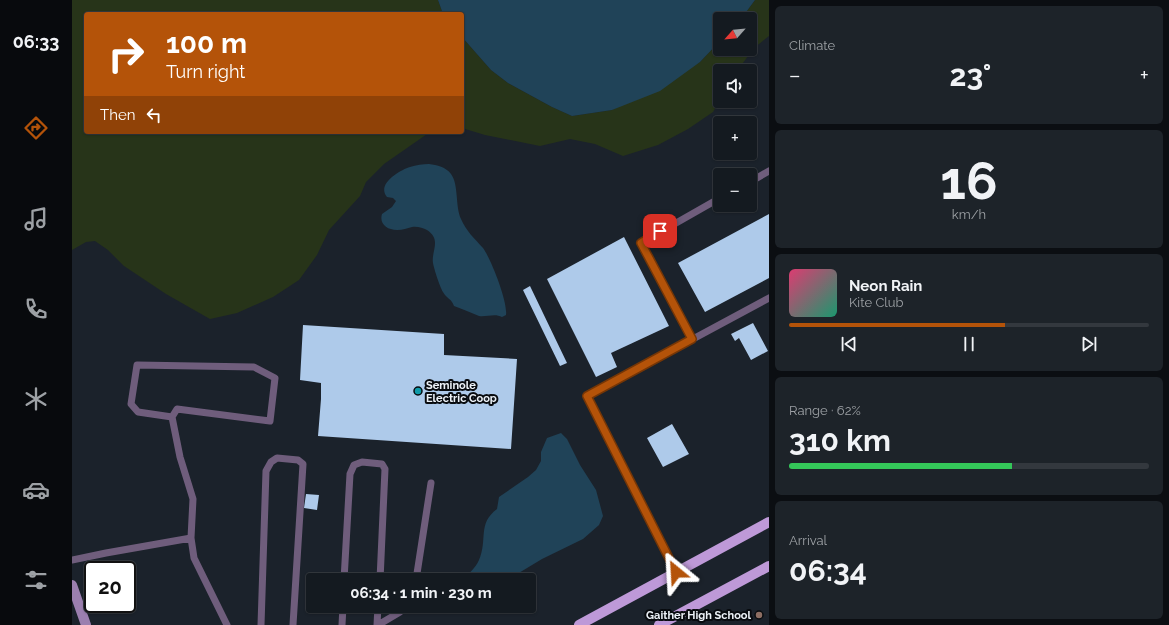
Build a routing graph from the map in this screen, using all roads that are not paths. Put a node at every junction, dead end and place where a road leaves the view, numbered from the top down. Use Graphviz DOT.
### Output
graph roads {
  1 [pos="769,171"];
  2 [pos="757,178"];
  3 [pos="713,202"];
  4 [pos="769,298"];
  5 [pos="692,339"];
  6 [pos="172,417"];
  7 [pos="431,483"];
  8 [pos="769,522"];
  9 [pos="191,538"];
  10 [pos="72,560"];
  11 [pos="769,566"];
  12 [pos="676,572"];
  13 [pos="344,573"];
  14 [pos="380,573"];
  15 [pos="417,573"];
  16 [pos="72,585"];
  17 [pos="343,613"];
  18 [pos="378,613"];
  19 [pos="398,613"];
  20 [pos="86,625"];
  21 [pos="227,625"];
  22 [pos="260,625"];
  23 [pos="293,625"];
  24 [pos="342,625"];
  25 [pos="378,625"];
  26 [pos="579,625"];
  27 [pos="659,625"];
  1 -- 2 [label="lane"];
  3 -- 5 [label="lane"];
  4 -- 5 [label="lane"];
  5 -- 12 [label="lane"];
  6 -- 6 [label="lane"];
  6 -- 9 [label="lane"];
  7 -- 15 [label="lane"];
  8 -- 12 [label="main road"];
  9 -- 10 [label="lane"];
  9 -- 21 [label="lane"];
  11 -- 27 [label="main road"];
  12 -- 26 [label="main road"];
  13 -- 14 [label="lane"];
  16 -- 20 [label="street"];
  17 -- 24 [label="lane"];
  18 -- 25 [label="lane"];
  19 -- 25 [label="lane"];
  22 -- 23 [label="lane"];
}
